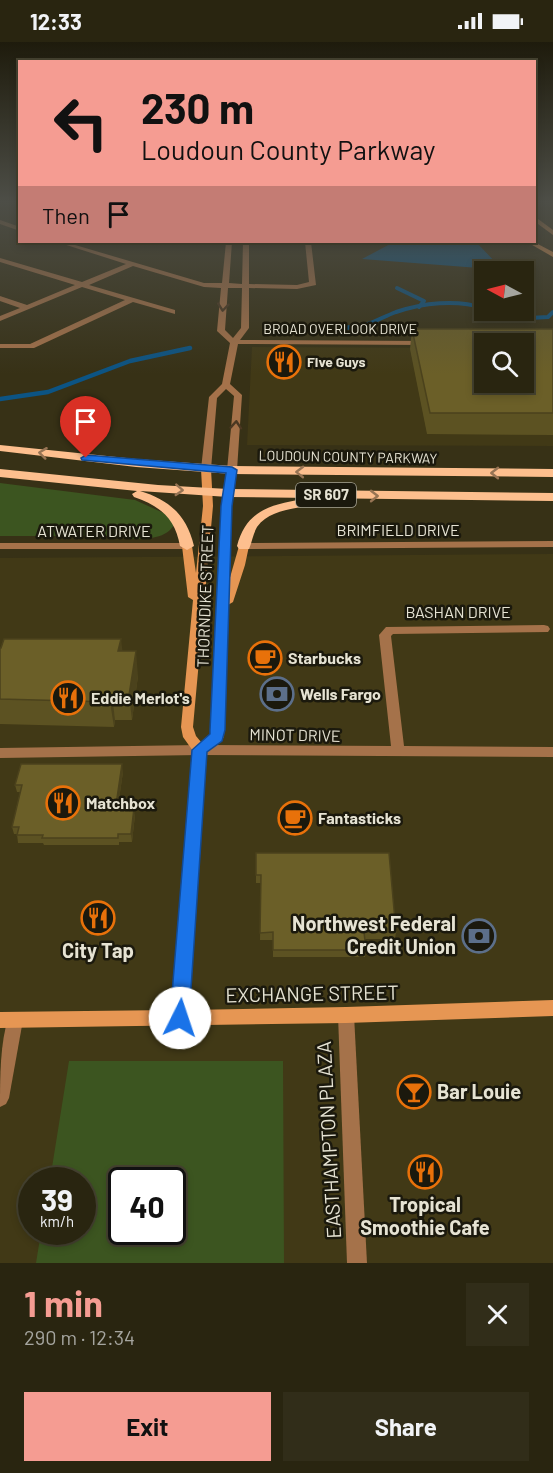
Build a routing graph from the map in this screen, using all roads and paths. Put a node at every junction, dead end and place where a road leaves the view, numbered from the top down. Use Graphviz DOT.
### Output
graph roads {
  1 [pos="0,260"];
  2 [pos="119,260"];
  3 [pos="227,260"];
  4 [pos="246,260"];
  5 [pos="310,260"];
  6 [pos="132,264"];
  7 [pos="82,285"];
  8 [pos="225,287"];
  9 [pos="246,288"];
  10 [pos="0,298"];
  11 [pos="132,300"];
  12 [pos="27,308"];
  13 [pos="172,312"];
  14 [pos="0,319"];
  15 [pos="234,342"];
  16 [pos="439,343"];
  17 [pos="0,346"];
  18 [pos="226,385"];
  19 [pos="0,448"];
  20 [pos="206,469"];
  21 [pos="232,470"];
  22 [pos="0,473"];
  23 [pos="553,473"];
  24 [pos="100,484"];
  25 [pos="207,492"];
  26 [pos="228,493"];
  27 [pos="350,495"];
  28 [pos="553,497"];
  29 [pos="553,544"];
  30 [pos="0,546"];
  31 [pos="187,546"];
  32 [pos="244,546"];
  33 [pos="223,612"];
  34 [pos="197,613"];
  35 [pos="544,628"];
  36 [pos="200,750"];
  37 [pos="398,752"];
  38 [pos="553,752"];
  39 [pos="0,753"];
  40 [pos="553,1008"];
  41 [pos="345,1015"];
  42 [pos="180,1018"];
  43 [pos="8,1020"];
  44 [pos="0,1098"];
  45 [pos="357,1263"];
  1 -- 7 [label="street"];
  2 -- 6 [label="street"];
  3 -- 8 [label="street"];
  4 -- 9 [label="street"];
  5 -- 9 [label="street"];
  6 -- 7 [label="street"];
  6 -- 8 [label="street"];
  7 -- 11 [label="street"];
  7 -- 12 [label="street"];
  8 -- 9 [label="street"];
  8 -- 15 [label="street, one-way"];
  9 -- 15 [label="street"];
  10 -- 12 [label="street"];
  11 -- 13 [label="street"];
  11 -- 17 [label="street"];
  12 -- 14 [label="street"];
  15 -- 16 [label="street, BROAD OVERLOOK DRIVE"];
  15 -- 18 [label="street"];
  18 -- 20 [label="street"];
  21 -- 18 [label="street, one-way"];
  20 -- 19 [label="main road, LOUDOUN COUNTY PARKWAY / SR 607, one-way"];
  20 -- 21 [label="main road, LOUDOUN COUNTY PARKWAY / SR 607"];
  20 -- 25 [label="street, THORNDIKE STREET"];
  23 -- 21 [label="main road, LOUDOUN COUNTY PARKWAY / SR 607, one-way"];
  21 -- 26 [label="street, THORNDIKE STREET"];
  22 -- 24 [label="main road, SR 607"];
  24 -- 25 [label="main road, SR 607, one-way"];
  24 -- 31 [label="main road"];
  25 -- 26 [label="main road, SR 607"];
  25 -- 34 [label="street, THORNDIKE STREET"];
  26 -- 27 [label="main road, SR 607"];
  26 -- 33 [label="street, THORNDIKE STREET"];
  27 -- 28 [label="main road, SR 607, one-way"];
  27 -- 32 [label="main road"];
  29 -- 32 [label="street, BRIMFIELD DRIVE"];
  30 -- 31 [label="street, ATWATER DRIVE"];
  31 -- 34 [label="street"];
  32 -- 33 [label="street"];
  33 -- 36 [label="street, THORNDIKE STREET"];
  34 -- 36 [label="street, THORNDIKE STREET"];
  35 -- 37 [label="street, BASHAN DRIVE"];
  36 -- 37 [label="street, MINOT DRIVE"];
  36 -- 39 [label="street, MINOT DRIVE"];
  36 -- 42 [label="street"];
  37 -- 38 [label="street, MINOT DRIVE"];
  40 -- 41 [label="street, EXCHANGE STREET"];
  41 -- 42 [label="street, EXCHANGE STREET"];
  41 -- 45 [label="street, EASTHAMPTON PLAZA"];
  42 -- 43 [label="street, EXCHANGE STREET"];
  43 -- 44 [label="street"];
}
